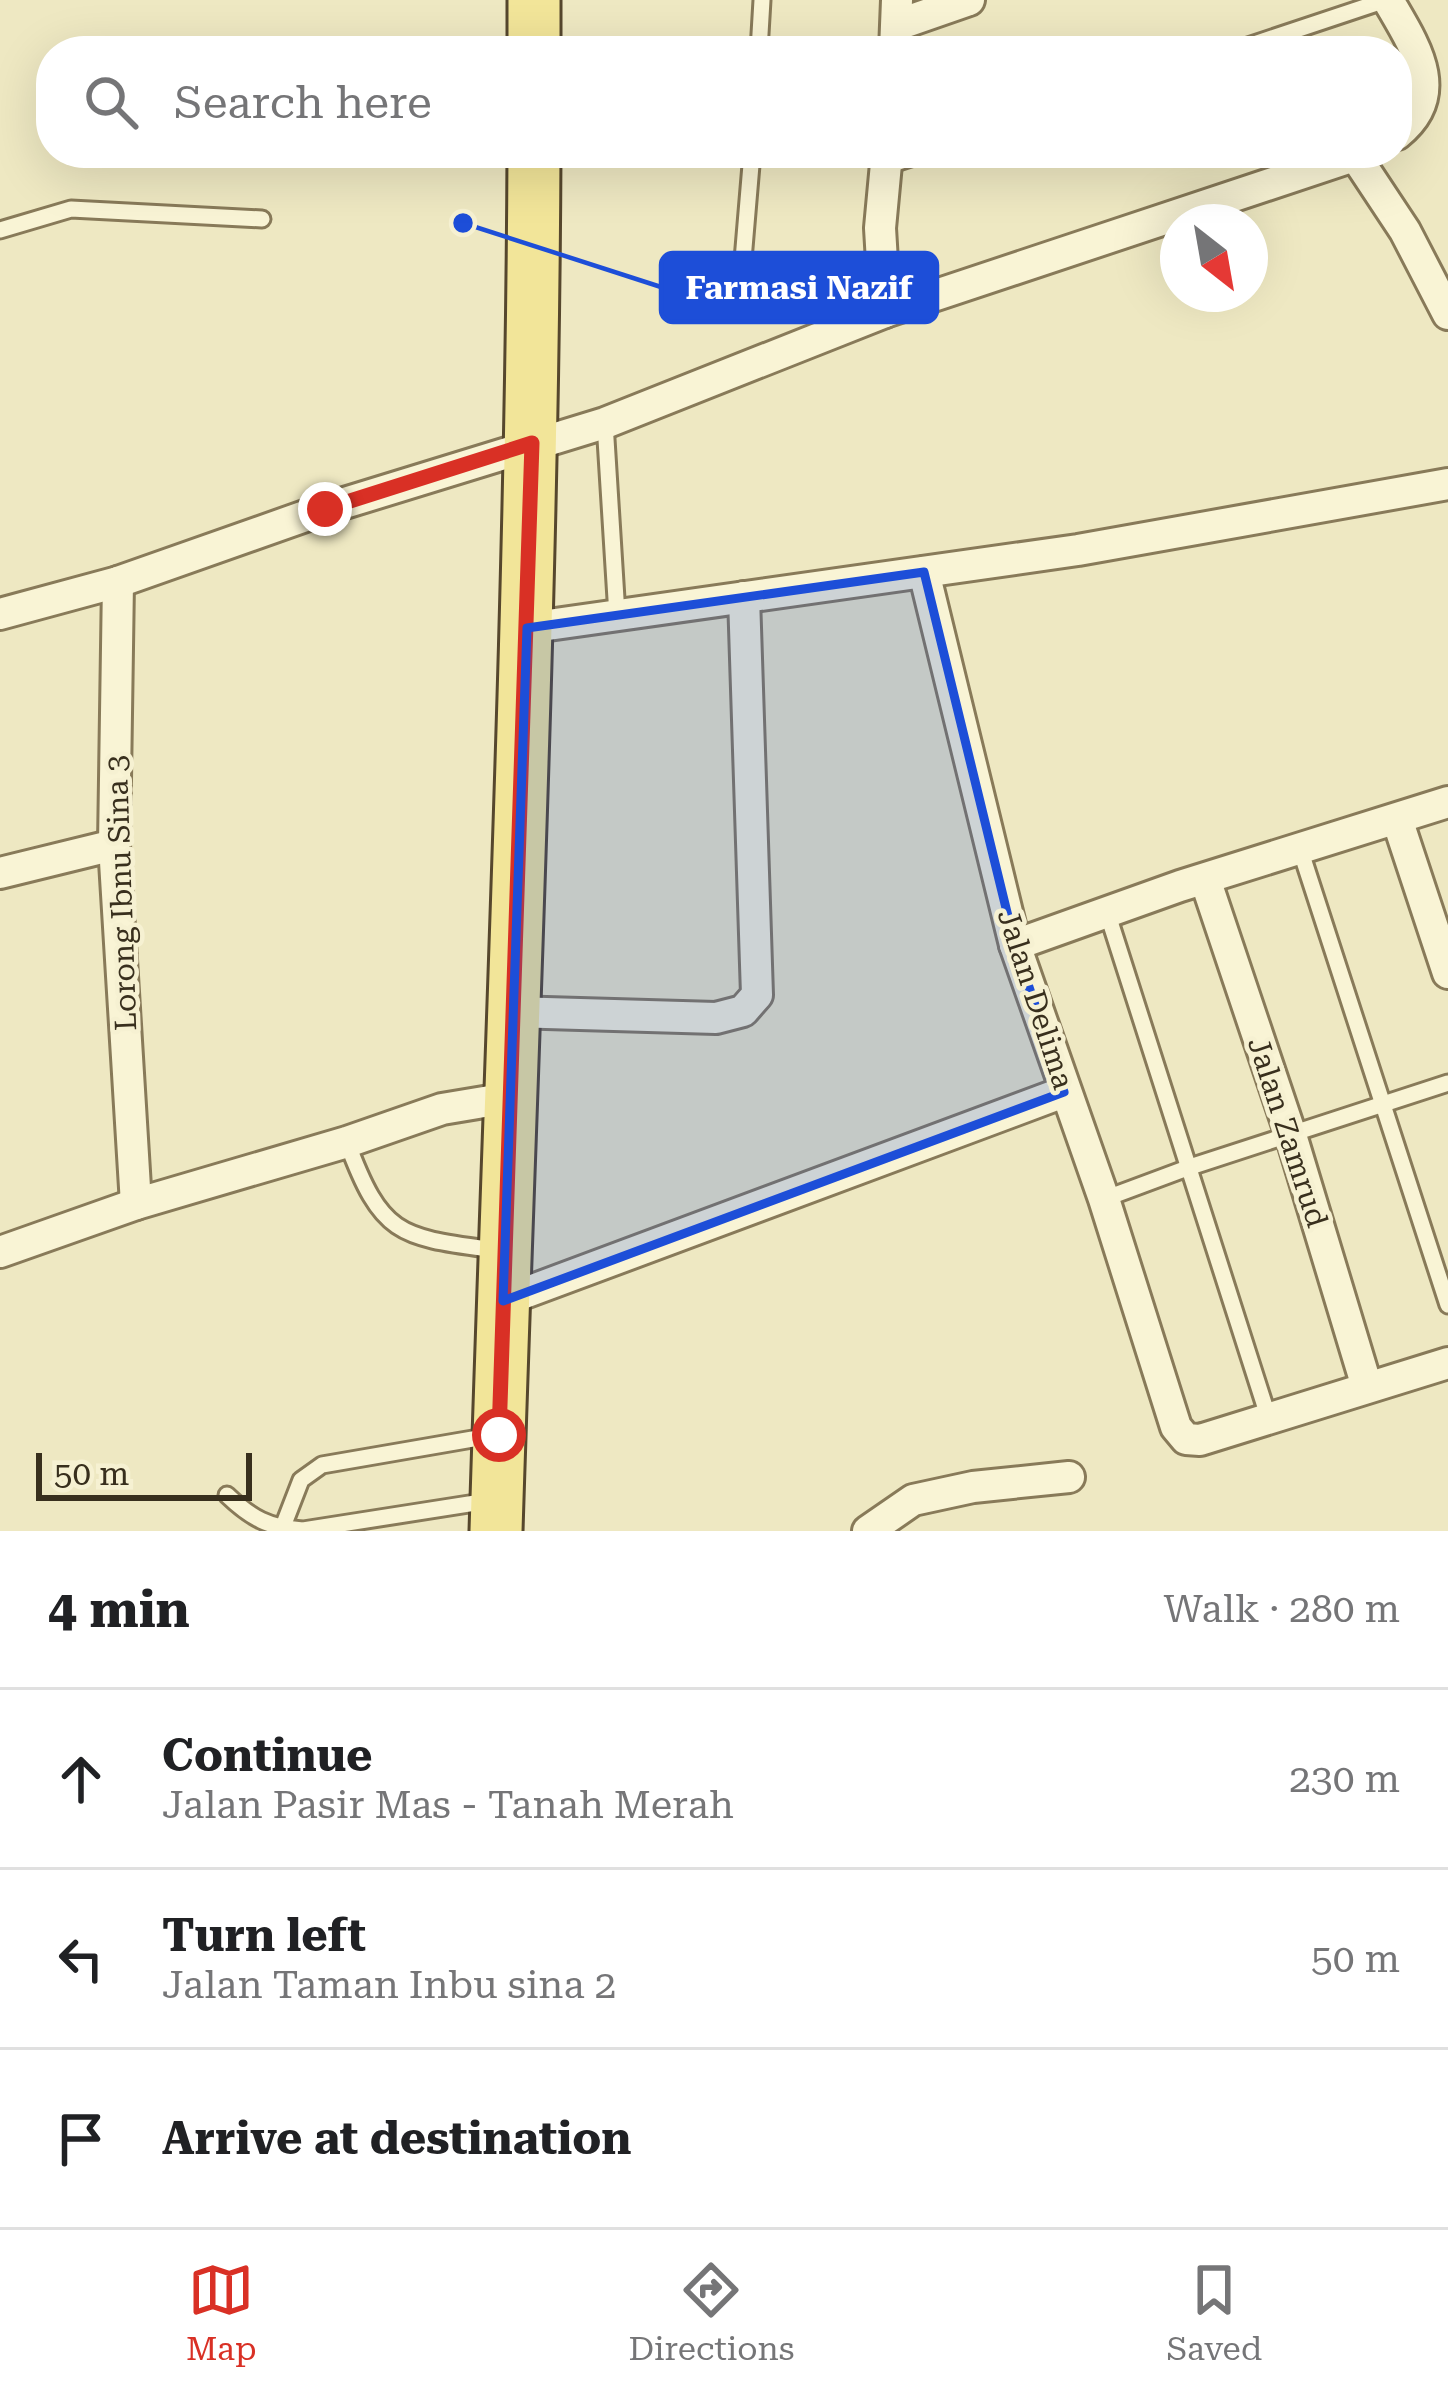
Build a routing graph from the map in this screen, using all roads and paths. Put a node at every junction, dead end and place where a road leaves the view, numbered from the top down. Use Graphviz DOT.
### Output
graph roads {
  1 [pos="534,0"];
  2 [pos="762,0"];
  3 [pos="970,0"];
  4 [pos="1387,0"];
  5 [pos="896,25"];
  6 [pos="534,36"];
  7 [pos="760,36"];
  8 [pos="1278,36"];
  9 [pos="1408,36"];
  10 [pos="1412,43"];
  11 [pos="1412,120"];
  12 [pos="534,168"];
  13 [pos="751,168"];
  14 [pos="885,168"];
  15 [pos="1321,168"];
  16 [pos="1368,168"];
  17 [pos="262,219"];
  18 [pos="0,230"];
  19 [pos="743,260"];
  20 [pos="885,312"];
  21 [pos="1448,314"];
  22 [pos="605,424"];
  23 [pos="532,443"];
  24 [pos="1448,484"];
  25 [pos="924,572"];
  26 [pos="118,582"];
  27 [pos="744,597"];
  28 [pos="0,614"];
  29 [pos="616,615"];
  30 [pos="527,628"];
  31 [pos="1448,802"];
  32 [pos="1397,819"];
  33 [pos="114,845"];
  34 [pos="1300,849"];
  35 [pos="0,874"];
  36 [pos="1205,879"];
  37 [pos="1107,912"];
  38 [pos="1015,945"];
  39 [pos="1448,973"];
  40 [pos="512,1012"];
  41 [pos="1448,1083"];
  42 [pos="1064,1092"];
  43 [pos="508,1098"];
  44 [pos="1385,1103"];
  45 [pos="1291,1135"];
  46 [pos="347,1142"];
  47 [pos="1190,1167"];
  48 [pos="1103,1199"];
  49 [pos="136,1204"];
  50 [pos="0,1252"];
  51 [pos="504,1276"];
  52 [pos="1448,1305"];
  53 [pos="1448,1363"];
  54 [pos="1367,1387"];
  55 [pos="1269,1419"];
  56 [pos="499,1435"];
  57 [pos="1069,1478"];
  58 [pos="227,1495"];
  59 [pos="496,1515"];
  60 [pos="282,1529"];
  61 [pos="868,1531"];
  1 -- 6 [label="main road"];
  2 -- 7 [label="lane"];
  3 -- 5 [label="street"];
  4 -- 8 [label="lane"];
  4 -- 9 [label="street"];
  10 -- 11 [label="street"];
  12 -- 23 [label="main road"];
  13 -- 19 [label="lane"];
  14 -- 20 [label="street"];
  15 -- 20 [label="street"];
  16 -- 21 [label="street"];
  17 -- 18 [label="lane"];
  20 -- 22 [label="street"];
  22 -- 23 [label="street"];
  22 -- 29 [label="lane"];
  23 -- 26 [label="street"];
  23 -- 30 [label="main road"];
  24 -- 25 [label="street"];
  25 -- 27 [label="street"];
  25 -- 38 [label="street, Jalan Delima"];
  26 -- 28 [label="street"];
  26 -- 33 [label="street, Lorong Ibnu Sina 3"];
  27 -- 29 [label="street"];
  27 -- 40 [label="street"];
  29 -- 30 [label="street"];
  30 -- 40 [label="main road"];
  31 -- 32 [label="street"];
  32 -- 34 [label="street"];
  32 -- 39 [label="street"];
  33 -- 35 [label="street"];
  33 -- 49 [label="street, Lorong Ibnu Sina 3"];
  34 -- 36 [label="street"];
  34 -- 44 [label="lane"];
  36 -- 37 [label="street"];
  36 -- 45 [label="street, Jalan Zamrud"];
  37 -- 38 [label="street"];
  37 -- 47 [label="lane"];
  38 -- 42 [label="street, Jalan Delima"];
  40 -- 43 [label="main road"];
  41 -- 44 [label="lane"];
  42 -- 48 [label="street, Jalan Delima"];
  42 -- 51 [label="street"];
  43 -- 46 [label="street"];
  43 -- 51 [label="main road"];
  44 -- 45 [label="lane"];
  44 -- 52 [label="lane"];
  45 -- 47 [label="lane"];
  45 -- 54 [label="street, Jalan Zamrud"];
  46 -- 49 [label="street"];
  46 -- 51 [label="lane"];
  47 -- 48 [label="lane"];
  47 -- 55 [label="lane"];
  48 -- 55 [label="street, Jalan Delima"];
  49 -- 50 [label="street"];
  51 -- 56 [label="main road"];
  53 -- 54 [label="street"];
  54 -- 55 [label="street"];
  56 -- 59 [label="main road"];
  56 -- 60 [label="lane"];
  57 -- 61 [label="street"];
  58 -- 60 [label="lane"];
  59 -- 60 [label="lane"];
}
